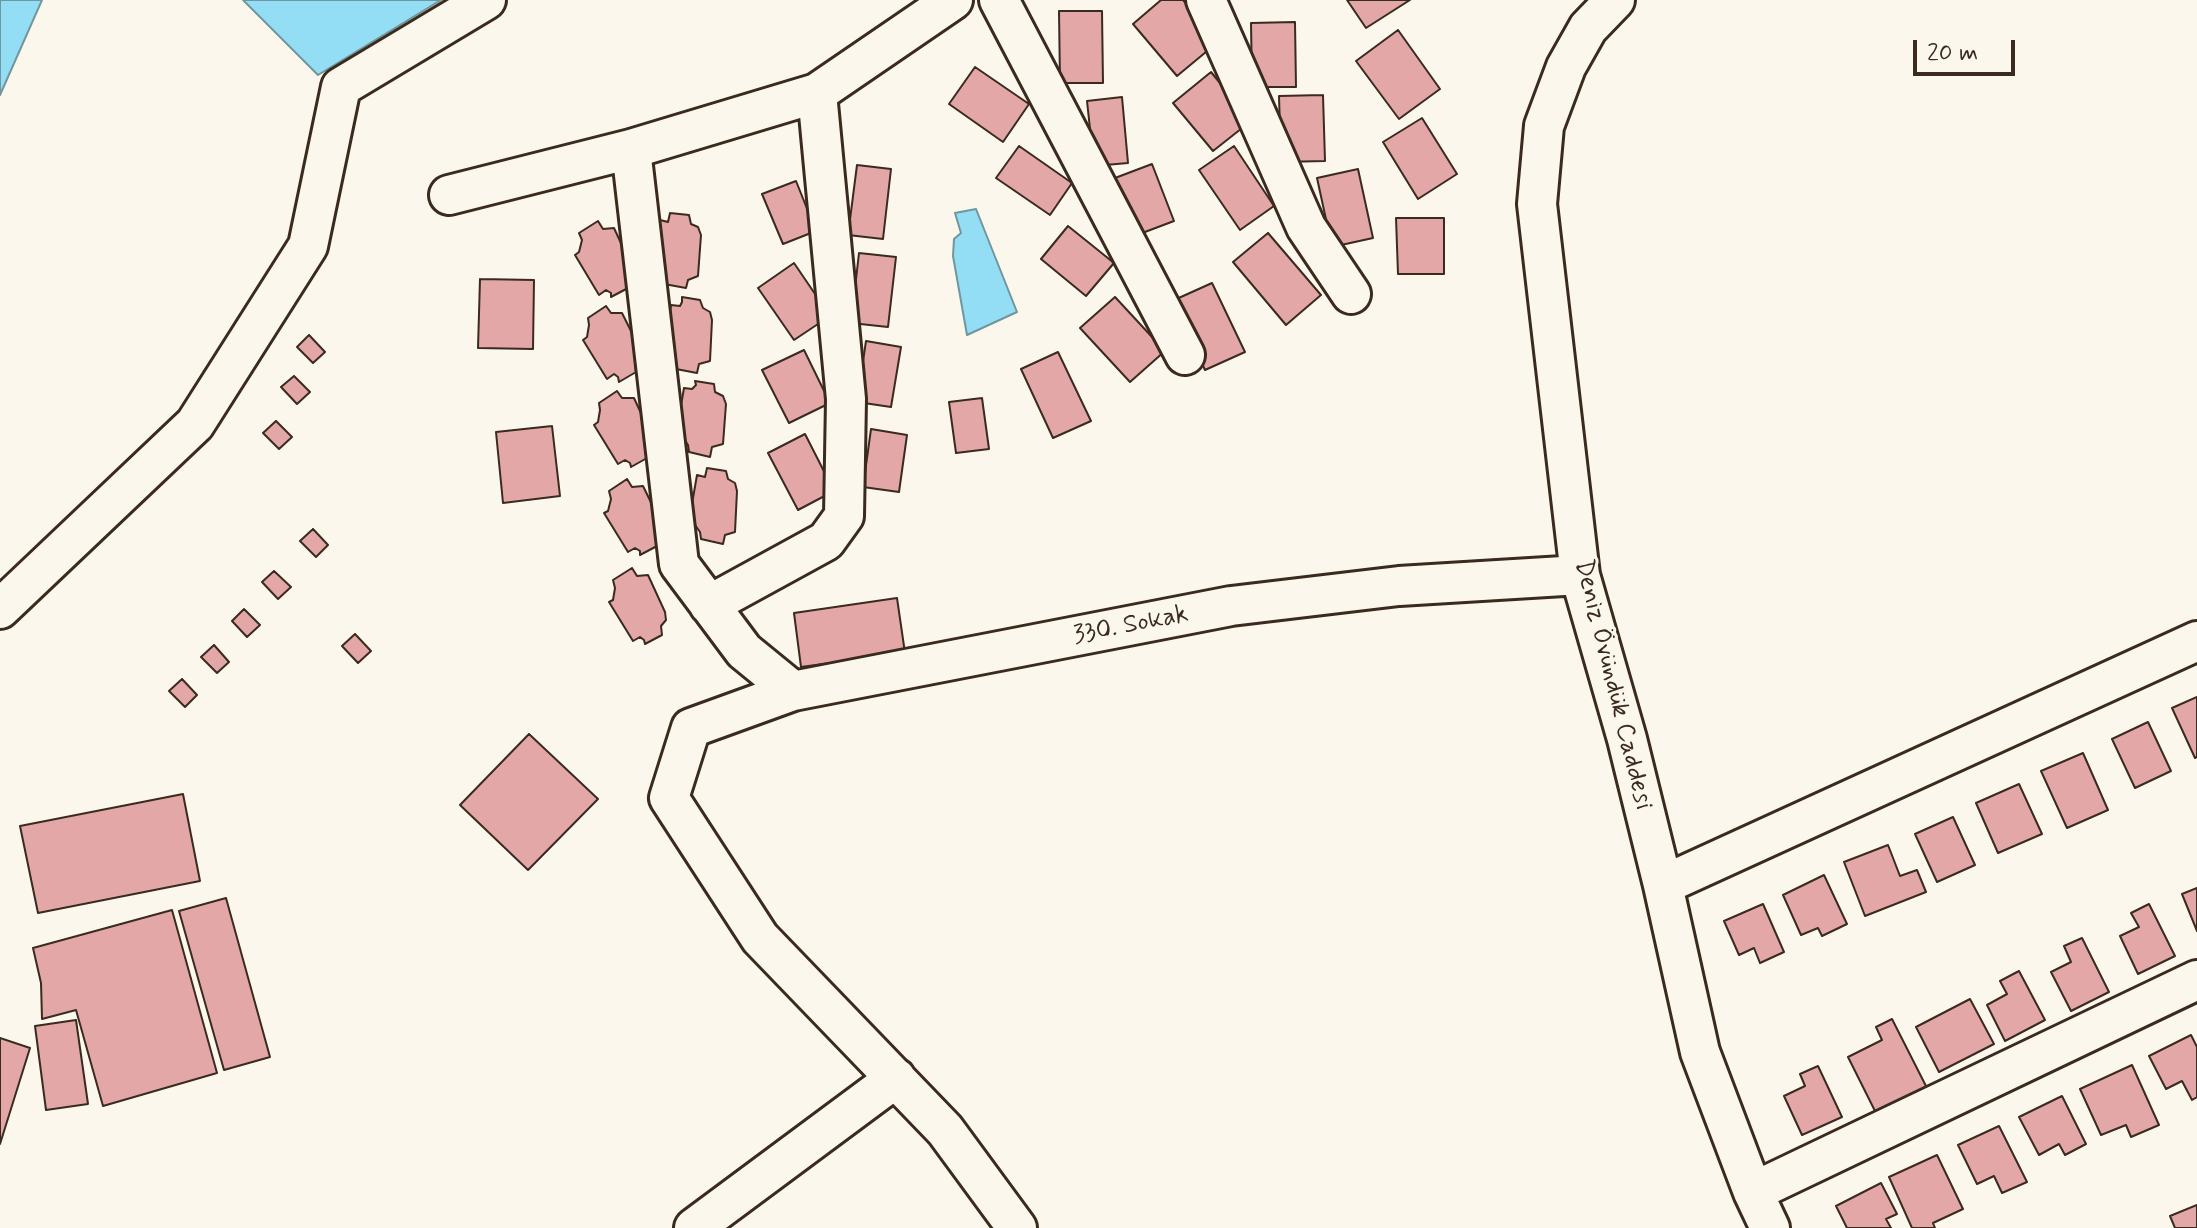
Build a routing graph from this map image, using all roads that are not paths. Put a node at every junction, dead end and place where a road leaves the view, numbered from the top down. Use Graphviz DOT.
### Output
graph roads {
  1 [pos="486,0"];
  2 [pos="953,0"];
  3 [pos="999,0"];
  4 [pos="1206,0"];
  5 [pos="1615,0"];
  6 [pos="817,93"];
  7 [pos="631,149"];
  8 [pos="449,195"];
  9 [pos="1351,294"];
  10 [pos="1185,355"];
  11 [pos="1580,575"];
  12 [pos="709,605"];
  13 [pos="0,609"];
  14 [pos="2197,641"];
  15 [pos="793,691"];
  16 [pos="1663,885"];
  17 [pos="2197,980"];
  18 [pos="896,1078"];
  19 [pos="1753,1192"];
  20 [pos="1001,1222"];
  21 [pos="694,1228"];
  22 [pos="1770,1228"];
  1 -- 13 [label="street"];
  2 -- 6 [label="street"];
  3 -- 10 [label="street"];
  4 -- 9 [label="street"];
  5 -- 11 [label="street, Deniz Övündük Caddesi"];
  6 -- 7 [label="street"];
  6 -- 12 [label="street"];
  7 -- 8 [label="street"];
  7 -- 12 [label="street"];
  11 -- 15 [label="street, 330. Sokak"];
  11 -- 16 [label="street, Deniz Övündük Caddesi"];
  12 -- 15 [label="street"];
  14 -- 16 [label="street"];
  15 -- 18 [label="street, 330. Sokak"];
  16 -- 19 [label="street, Deniz Övündük Caddesi"];
  17 -- 19 [label="street"];
  18 -- 20 [label="street"];
  18 -- 21 [label="street"];
  19 -- 22 [label="street, Deniz Övündük Caddesi"];
}
